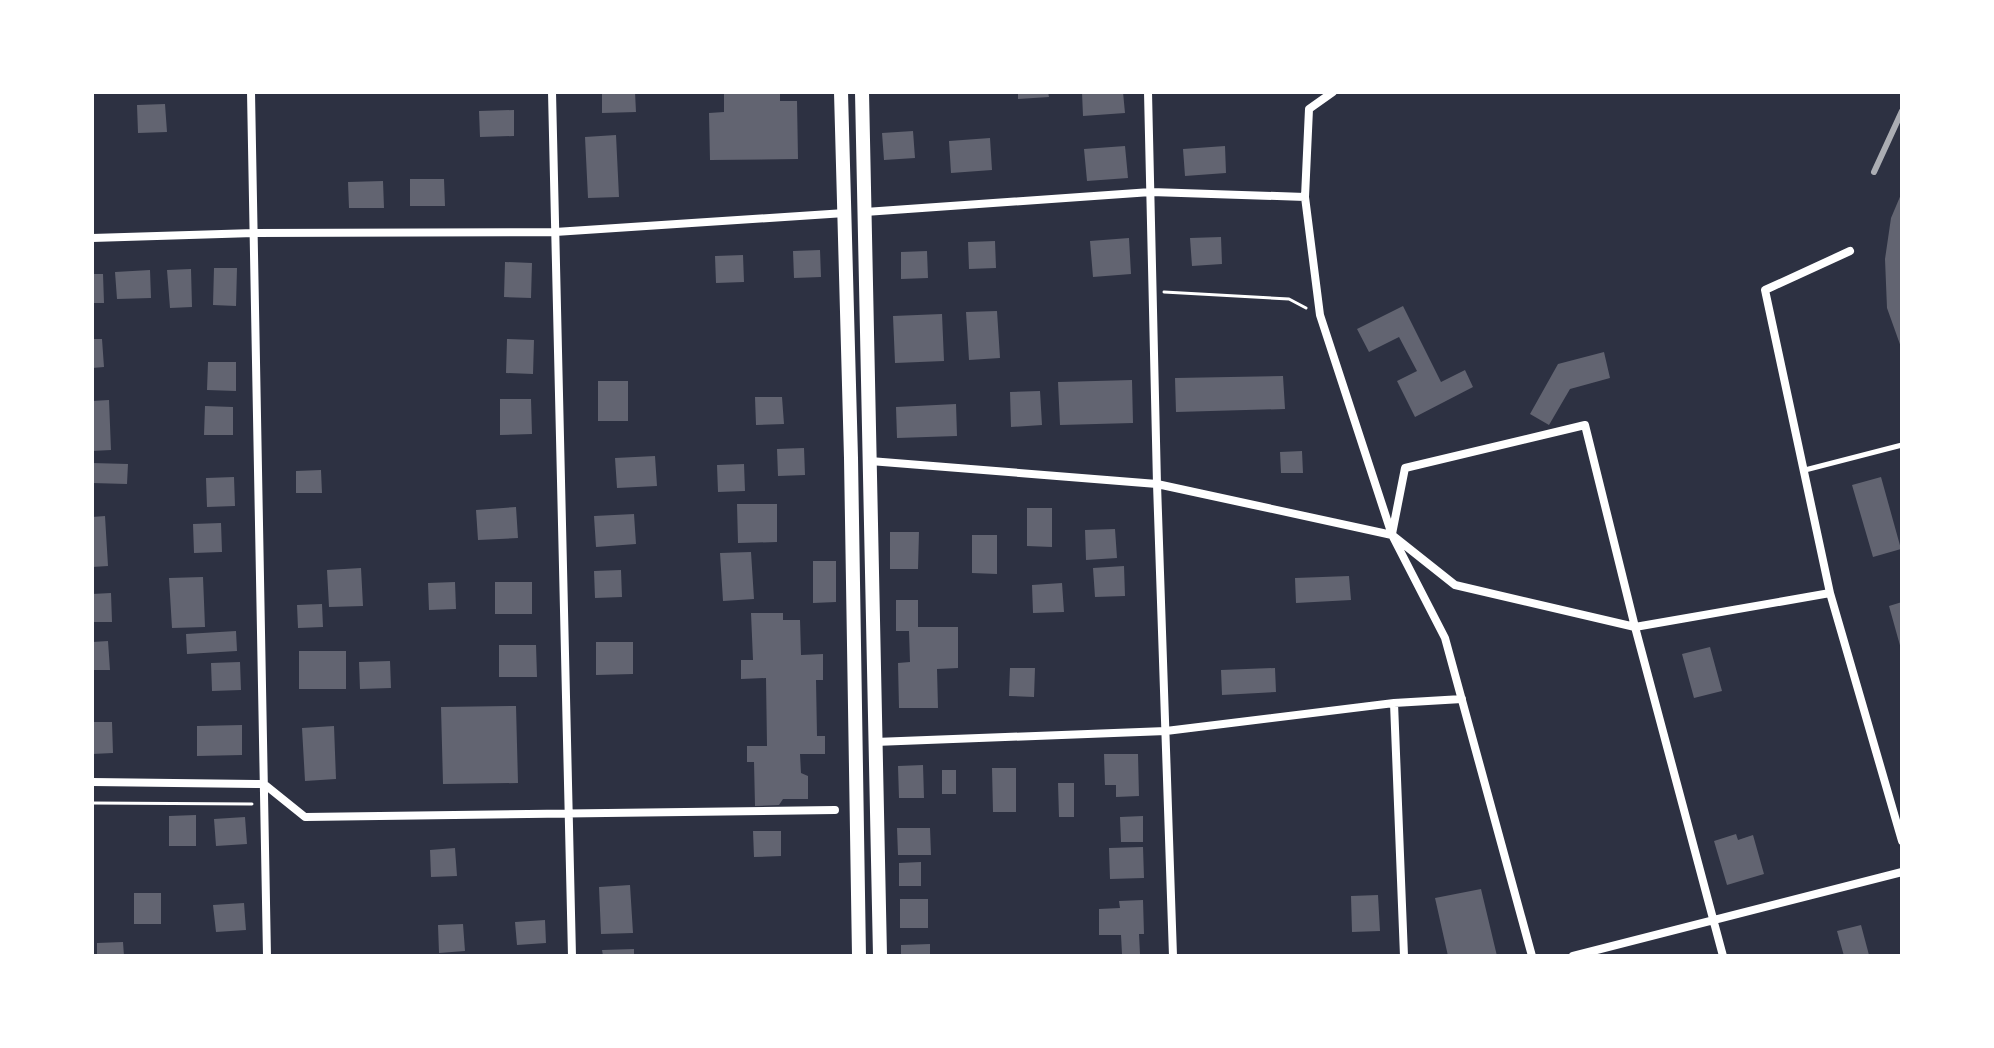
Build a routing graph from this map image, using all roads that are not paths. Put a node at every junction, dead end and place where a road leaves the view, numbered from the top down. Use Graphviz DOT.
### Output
graph roads {
  1 [pos="251,92"];
  2 [pos="552,92"];
  3 [pos="841,92"];
  4 [pos="862,92"];
  5 [pos="1148,92"];
  6 [pos="1333,92"];
  7 [pos="1151,192"];
  8 [pos="1305,197"];
  9 [pos="865,212"];
  10 [pos="845,213"];
  11 [pos="555,232"];
  12 [pos="254,233"];
  13 [pos="92,238"];
  14 [pos="1850,251"];
  15 [pos="1902,445"];
  16 [pos="851,458"];
  17 [pos="870,461"];
  18 [pos="1804,470"];
  19 [pos="1157,484"];
  20 [pos="1392,535"];
  21 [pos="1830,593"];
  22 [pos="1635,627"];
  23 [pos="1462,699"];
  24 [pos="1394,703"];
  25 [pos="1166,731"];
  26 [pos="875,742"];
  27 [pos="855,743"];
  28 [pos="92,782"];
  29 [pos="264,784"];
  30 [pos="835,810"];
  31 [pos="569,814"];
  32 [pos="1902,841"];
  33 [pos="1902,872"];
  34 [pos="1714,921"];
  35 [pos="267,956"];
  36 [pos="572,956"];
  37 [pos="859,956"];
  38 [pos="880,956"];
  39 [pos="1173,956"];
  40 [pos="1404,956"];
  41 [pos="1532,956"];
  42 [pos="1573,956"];
  43 [pos="1723,956"];
  1 -- 12 [label="street"];
  2 -- 11 [label="street"];
  3 -- 10 [label="main road"];
  4 -- 9 [label="main road"];
  5 -- 7 [label="street"];
  6 -- 8 [label="street"];
  7 -- 8 [label="street"];
  7 -- 9 [label="street"];
  7 -- 19 [label="street"];
  8 -- 20 [label="street"];
  9 -- 10 [label="main road"];
  9 -- 17 [label="main road"];
  10 -- 11 [label="street"];
  10 -- 16 [label="main road"];
  11 -- 12 [label="street"];
  11 -- 31 [label="street"];
  12 -- 13 [label="street"];
  12 -- 29 [label="street"];
  14 -- 18 [label="street"];
  15 -- 18 [label="lane"];
  16 -- 17 [label="main road"];
  16 -- 27 [label="main road"];
  17 -- 19 [label="street"];
  17 -- 26 [label="main road"];
  18 -- 21 [label="street"];
  19 -- 20 [label="street"];
  19 -- 25 [label="street"];
  20 -- 22 [label="street"];
  20 -- 22 [label="street"];
  20 -- 23 [label="street"];
  21 -- 22 [label="street"];
  21 -- 32 [label="street"];
  22 -- 34 [label="street"];
  23 -- 24 [label="street"];
  23 -- 41 [label="street"];
  24 -- 25 [label="street"];
  24 -- 40 [label="street"];
  25 -- 26 [label="street"];
  25 -- 39 [label="street"];
  26 -- 27 [label="main road"];
  26 -- 38 [label="main road"];
  27 -- 37 [label="main road"];
  28 -- 29 [label="street"];
  29 -- 31 [label="street"];
  29 -- 35 [label="street"];
  30 -- 31 [label="street"];
  31 -- 36 [label="street"];
  33 -- 34 [label="street"];
  34 -- 42 [label="street"];
  34 -- 43 [label="street"];
}
